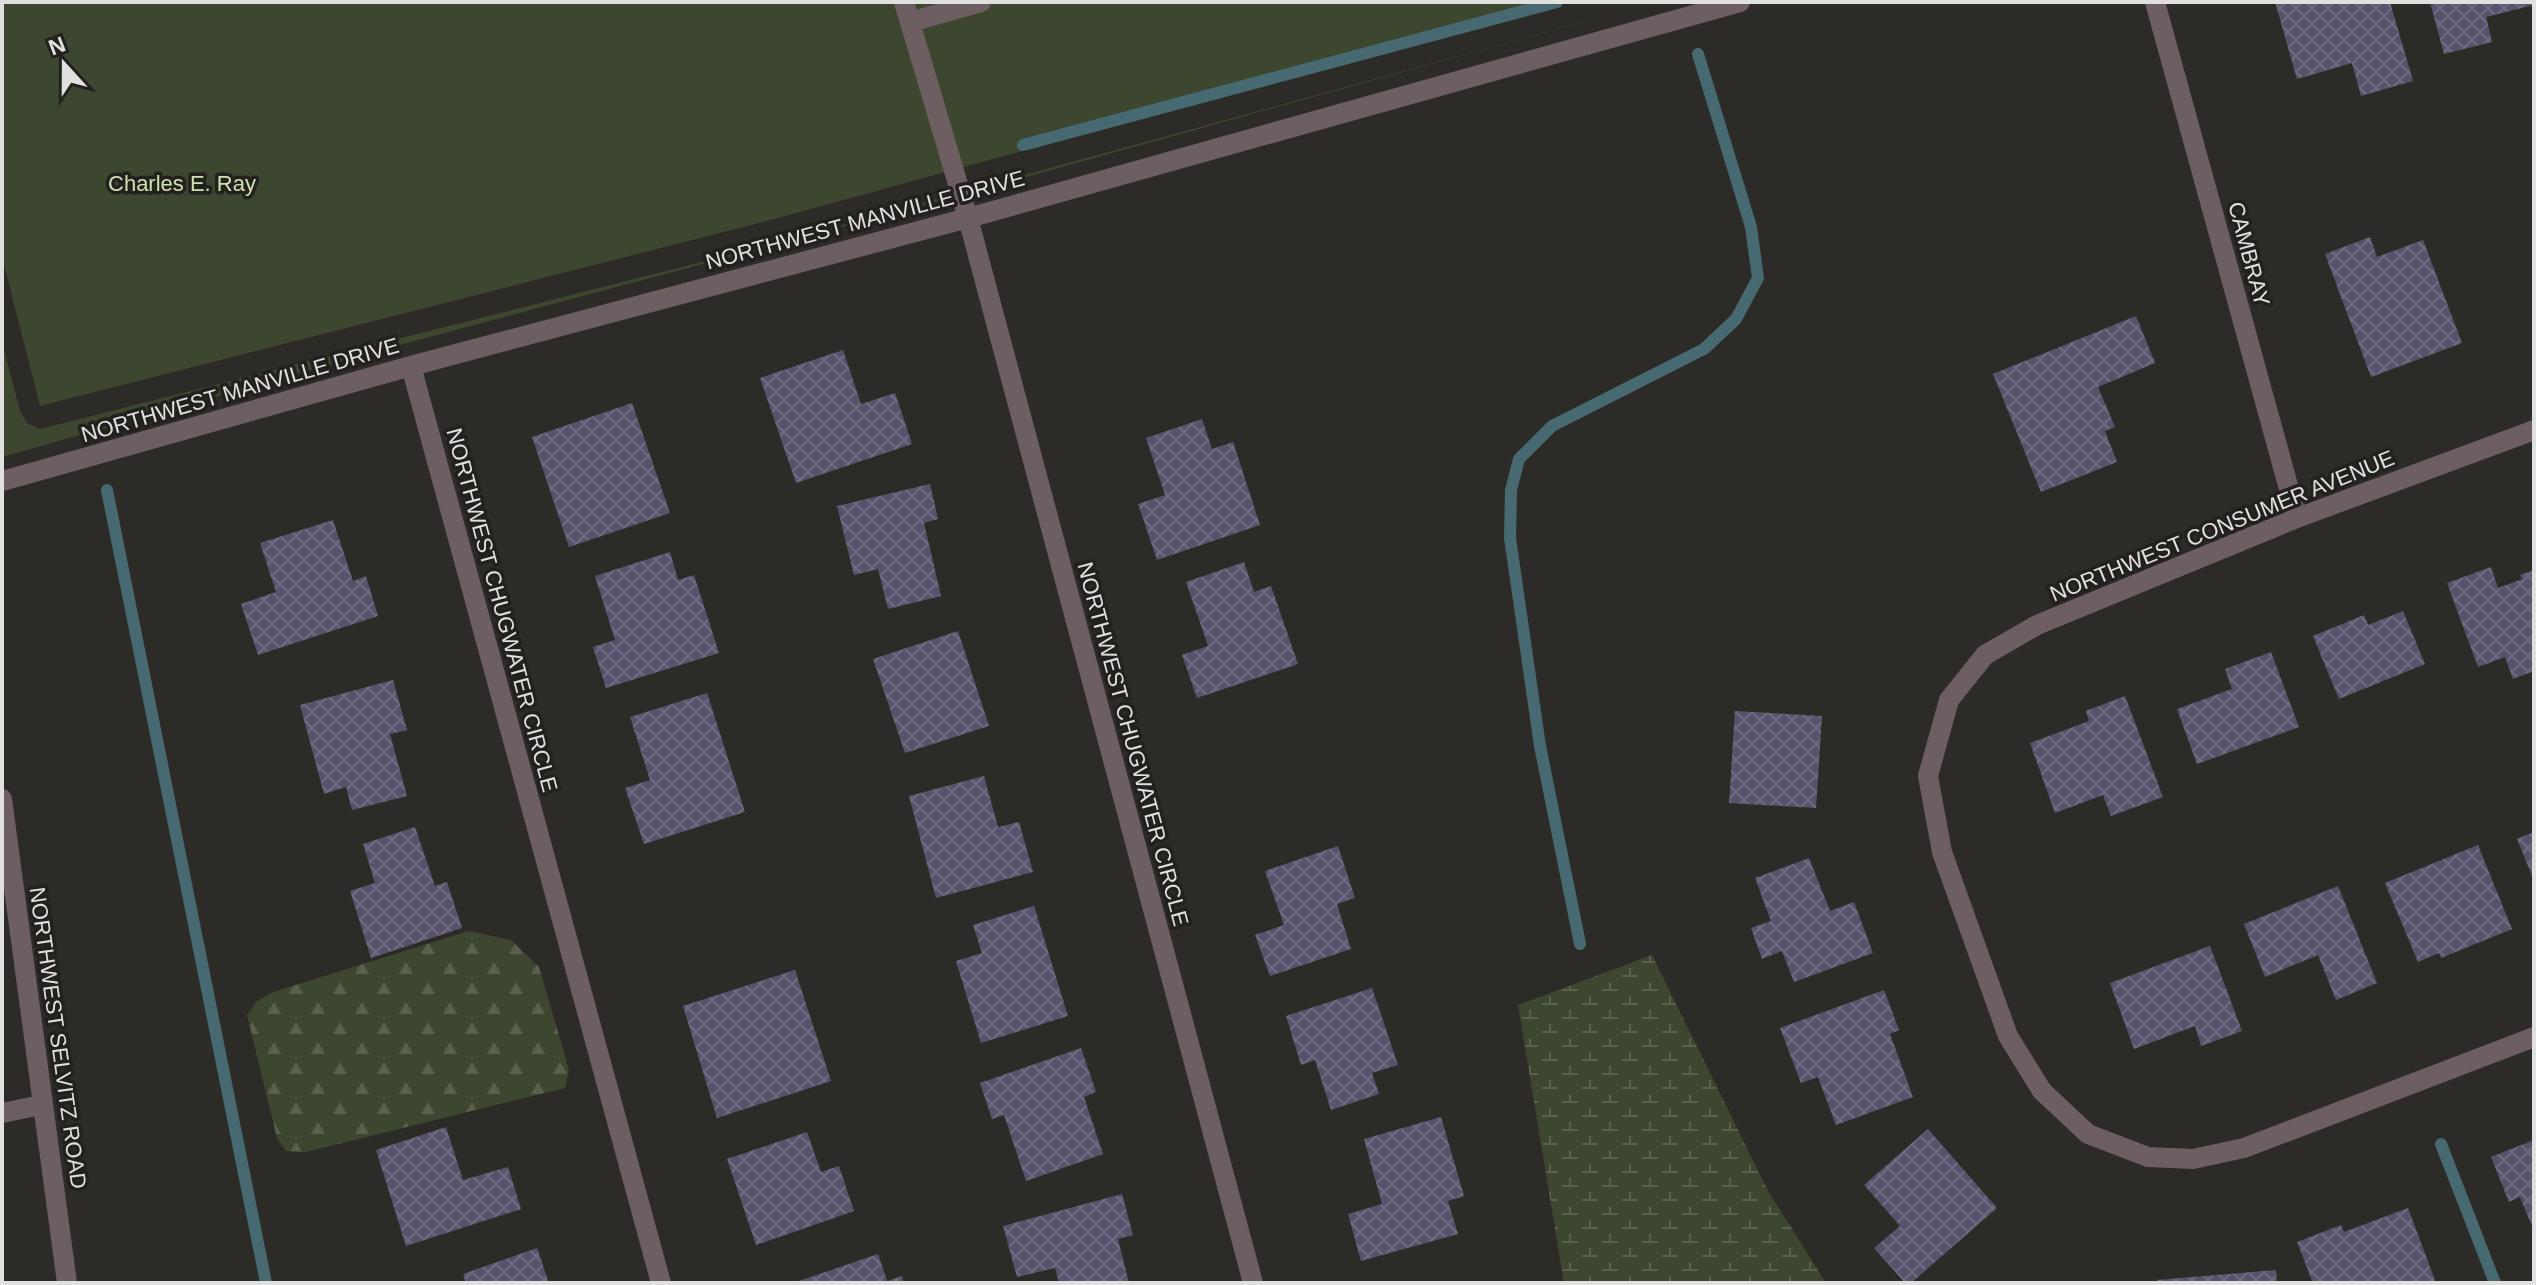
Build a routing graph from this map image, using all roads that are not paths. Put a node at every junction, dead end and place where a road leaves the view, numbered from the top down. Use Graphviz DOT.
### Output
graph roads {
  1 [pos="904,2"];
  2 [pos="981,2"];
  3 [pos="1740,2"];
  4 [pos="2155,2"];
  5 [pos="910,22"];
  6 [pos="968,218"];
  7 [pos="411,366"];
  8 [pos="2534,430"];
  9 [pos="2,481"];
  10 [pos="2297,518"];
  11 [pos="2,799"];
  12 [pos="9,901"];
  13 [pos="2534,1037"];
  14 [pos="41,1105"];
  15 [pos="2,1113"];
  16 [pos="67,1283"];
  17 [pos="661,1283"];
  18 [pos="1253,1283"];
  1 -- 5 [label="street, NORTHWEST CHUGWATER CIRCLE"];
  2 -- 5 [label="street"];
  3 -- 6 [label="street, NORTHWEST MANVILLE DRIVE"];
  4 -- 10 [label="street, CAMBRAY"];
  5 -- 6 [label="street, NORTHWEST CHUGWATER CIRCLE"];
  6 -- 7 [label="street, NORTHWEST MANVILLE DRIVE"];
  6 -- 18 [label="street, NORTHWEST CHUGWATER CIRCLE"];
  7 -- 9 [label="street, NORTHWEST MANVILLE DRIVE"];
  7 -- 17 [label="street, NORTHWEST CHUGWATER CIRCLE"];
  8 -- 10 [label="street, NORTHWEST CONSUMER AVENUE"];
  10 -- 13 [label="street, NORTHWEST CONSUMER AVENUE"];
  11 -- 12 [label="street, NORTHWEST SELVITZ ROAD"];
  12 -- 14 [label="street, NORTHWEST SELVITZ ROAD"];
  14 -- 15 [label="street"];
  14 -- 16 [label="street, NORTHWEST SELVITZ ROAD"];
}
